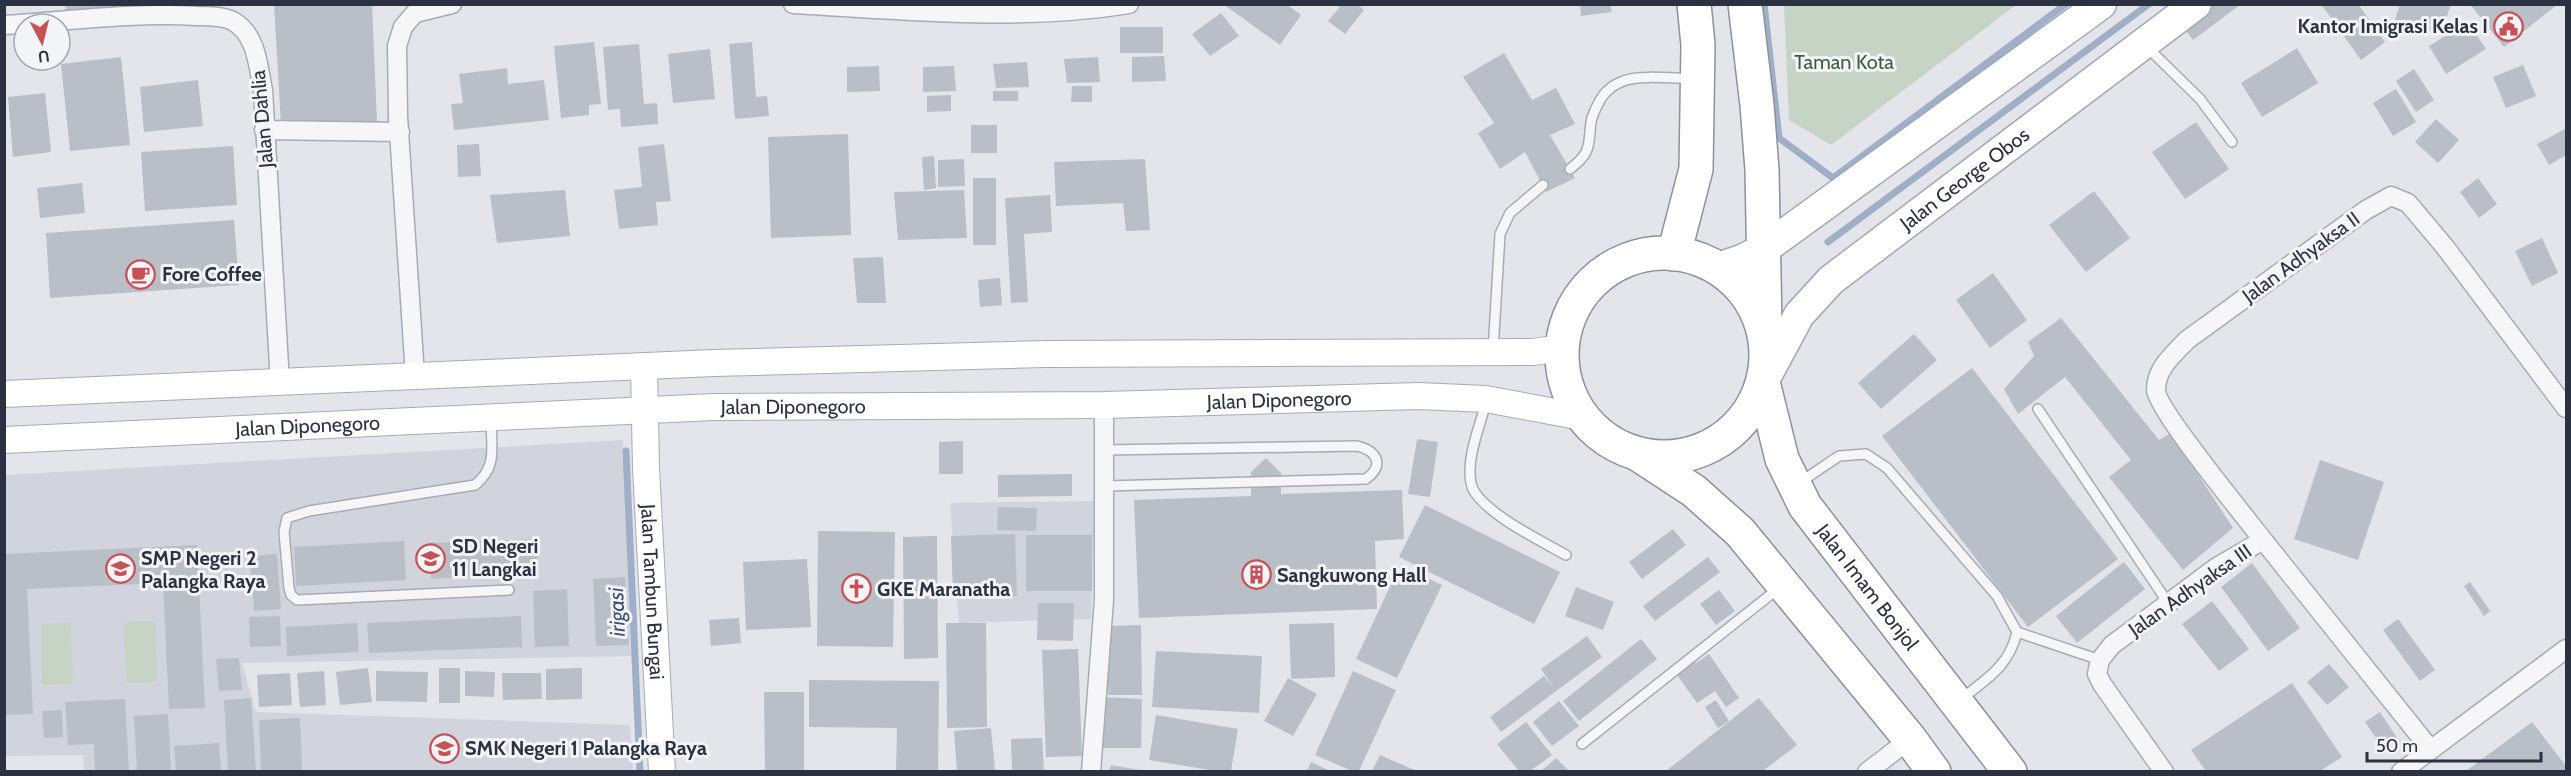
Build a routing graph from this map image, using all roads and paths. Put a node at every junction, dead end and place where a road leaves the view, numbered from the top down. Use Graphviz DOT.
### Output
graph roads {
  1 [pos="452,4"];
  2 [pos="793,4"];
  3 [pos="1129,4"];
  4 [pos="1694,4"];
  5 [pos="2101,4"];
  6 [pos="2196,4"];
  7 [pos="166,9"];
  8 [pos="1747,20"];
  9 [pos="4,25"];
  10 [pos="2144,44"];
  11 [pos="1698,45"];
  12 [pos="1698,79"];
  13 [pos="264,130"];
  14 [pos="400,132"];
  15 [pos="2232,142"];
  16 [pos="1570,168"];
  17 [pos="1543,185"];
  18 [pos="1764,249"];
  19 [pos="1674,254"];
  20 [pos="1718,268"];
  21 [pos="1765,336"];
  22 [pos="1562,348"];
  23 [pos="1493,353"];
  24 [pos="644,368"];
  25 [pos="415,376"];
  26 [pos="1763,382"];
  27 [pos="280,383"];
  28 [pos="4,394"];
  29 [pos="1486,399"];
  30 [pos="1104,405"];
  31 [pos="2566,408"];
  32 [pos="2038,409"];
  33 [pos="646,410"];
  34 [pos="1582,417"];
  35 [pos="491,419"];
  36 [pos="4,440"];
  37 [pos="1104,450"];
  38 [pos="1638,454"];
  39 [pos="1105,486"];
  40 [pos="1795,486"];
  41 [pos="2263,540"];
  42 [pos="1566,555"];
  43 [pos="1784,585"];
  44 [pos="509,590"];
  45 [pos="2168,603"];
  46 [pos="2017,632"];
  47 [pos="2566,649"];
  48 [pos="2100,660"];
  49 [pos="1956,702"];
  50 [pos="1911,739"];
  51 [pos="1582,744"];
  52 [pos="2431,750"];
  53 [pos="662,771"];
  54 [pos="1091,771"];
  55 [pos="1868,771"];
  56 [pos="1934,771"];
  57 [pos="2010,771"];
  58 [pos="2164,771"];
  59 [pos="2401,771"];
  1 -- 14 [label="street"];
  2 -- 3 [label="street"];
  4 -- 11 [label="highway"];
  5 -- 18 [label="main road"];
  6 -- 10 [label="main road, Jalan George Obos"];
  7 -- 9 [label="street, Jalan Dahlia"];
  7 -- 13 [label="street, Jalan Dahlia"];
  8 -- 11 [label="highway"];
  8 -- 18 [label="highway"];
  10 -- 15 [label="lane"];
  10 -- 26 [label="main road, Jalan George Obos"];
  11 -- 12 [label="highway"];
  12 -- 16 [label="lane"];
  12 -- 19 [label="highway"];
  13 -- 14 [label="street"];
  13 -- 27 [label="street, Jalan Dahlia"];
  14 -- 25 [label="street"];
  17 -- 23 [label="lane"];
  18 -- 20 [label="main road"];
  18 -- 21 [label="highway"];
  19 -- 20 [label="highway"];
  19 -- 22 [label="highway"];
  20 -- 21 [label="highway"];
  21 -- 26 [label="highway"];
  22 -- 23 [label="main road"];
  22 -- 34 [label="highway"];
  23 -- 24 [label="main road"];
  24 -- 25 [label="main road"];
  24 -- 33 [label="main road, Jalan Tambun Bungai"];
  25 -- 27 [label="main road"];
  26 -- 38 [label="highway"];
  26 -- 40 [label="highway, Jalan Imam Bonjol"];
  27 -- 28 [label="main road"];
  29 -- 30 [label="main road, Jalan Diponegoro"];
  29 -- 34 [label="main road, Jalan Diponegoro"];
  29 -- 42 [label="lane"];
  30 -- 33 [label="main road, Jalan Diponegoro"];
  30 -- 37 [label="street"];
  31 -- 41 [label="street, Jalan Adhyaksa II"];
  32 -- 45 [label="lane"];
  33 -- 35 [label="main road, Jalan Diponegoro"];
  33 -- 53 [label="main road, Jalan Tambun Bungai"];
  34 -- 38 [label="highway"];
  35 -- 36 [label="main road, Jalan Diponegoro"];
  35 -- 44 [label="lane"];
  37 -- 39 [label="street"];
  37 -- 39 [label="lane"];
  38 -- 43 [label="highway"];
  39 -- 54 [label="street"];
  40 -- 46 [label="lane"];
  40 -- 49 [label="highway, Jalan Imam Bonjol"];
  41 -- 45 [label="street, Jalan Adhyaksa III"];
  41 -- 52 [label="street, Jalan Adhyaksa III"];
  43 -- 50 [label="highway"];
  43 -- 51 [label="lane"];
  45 -- 48 [label="street, Jalan Adhyaksa III"];
  46 -- 48 [label="lane"];
  46 -- 49 [label="lane"];
  47 -- 52 [label="street"];
  48 -- 58 [label="street"];
  49 -- 57 [label="highway, Jalan Imam Bonjol"];
  50 -- 55 [label="street"];
  50 -- 56 [label="highway"];
  52 -- 59 [label="street"];
}
